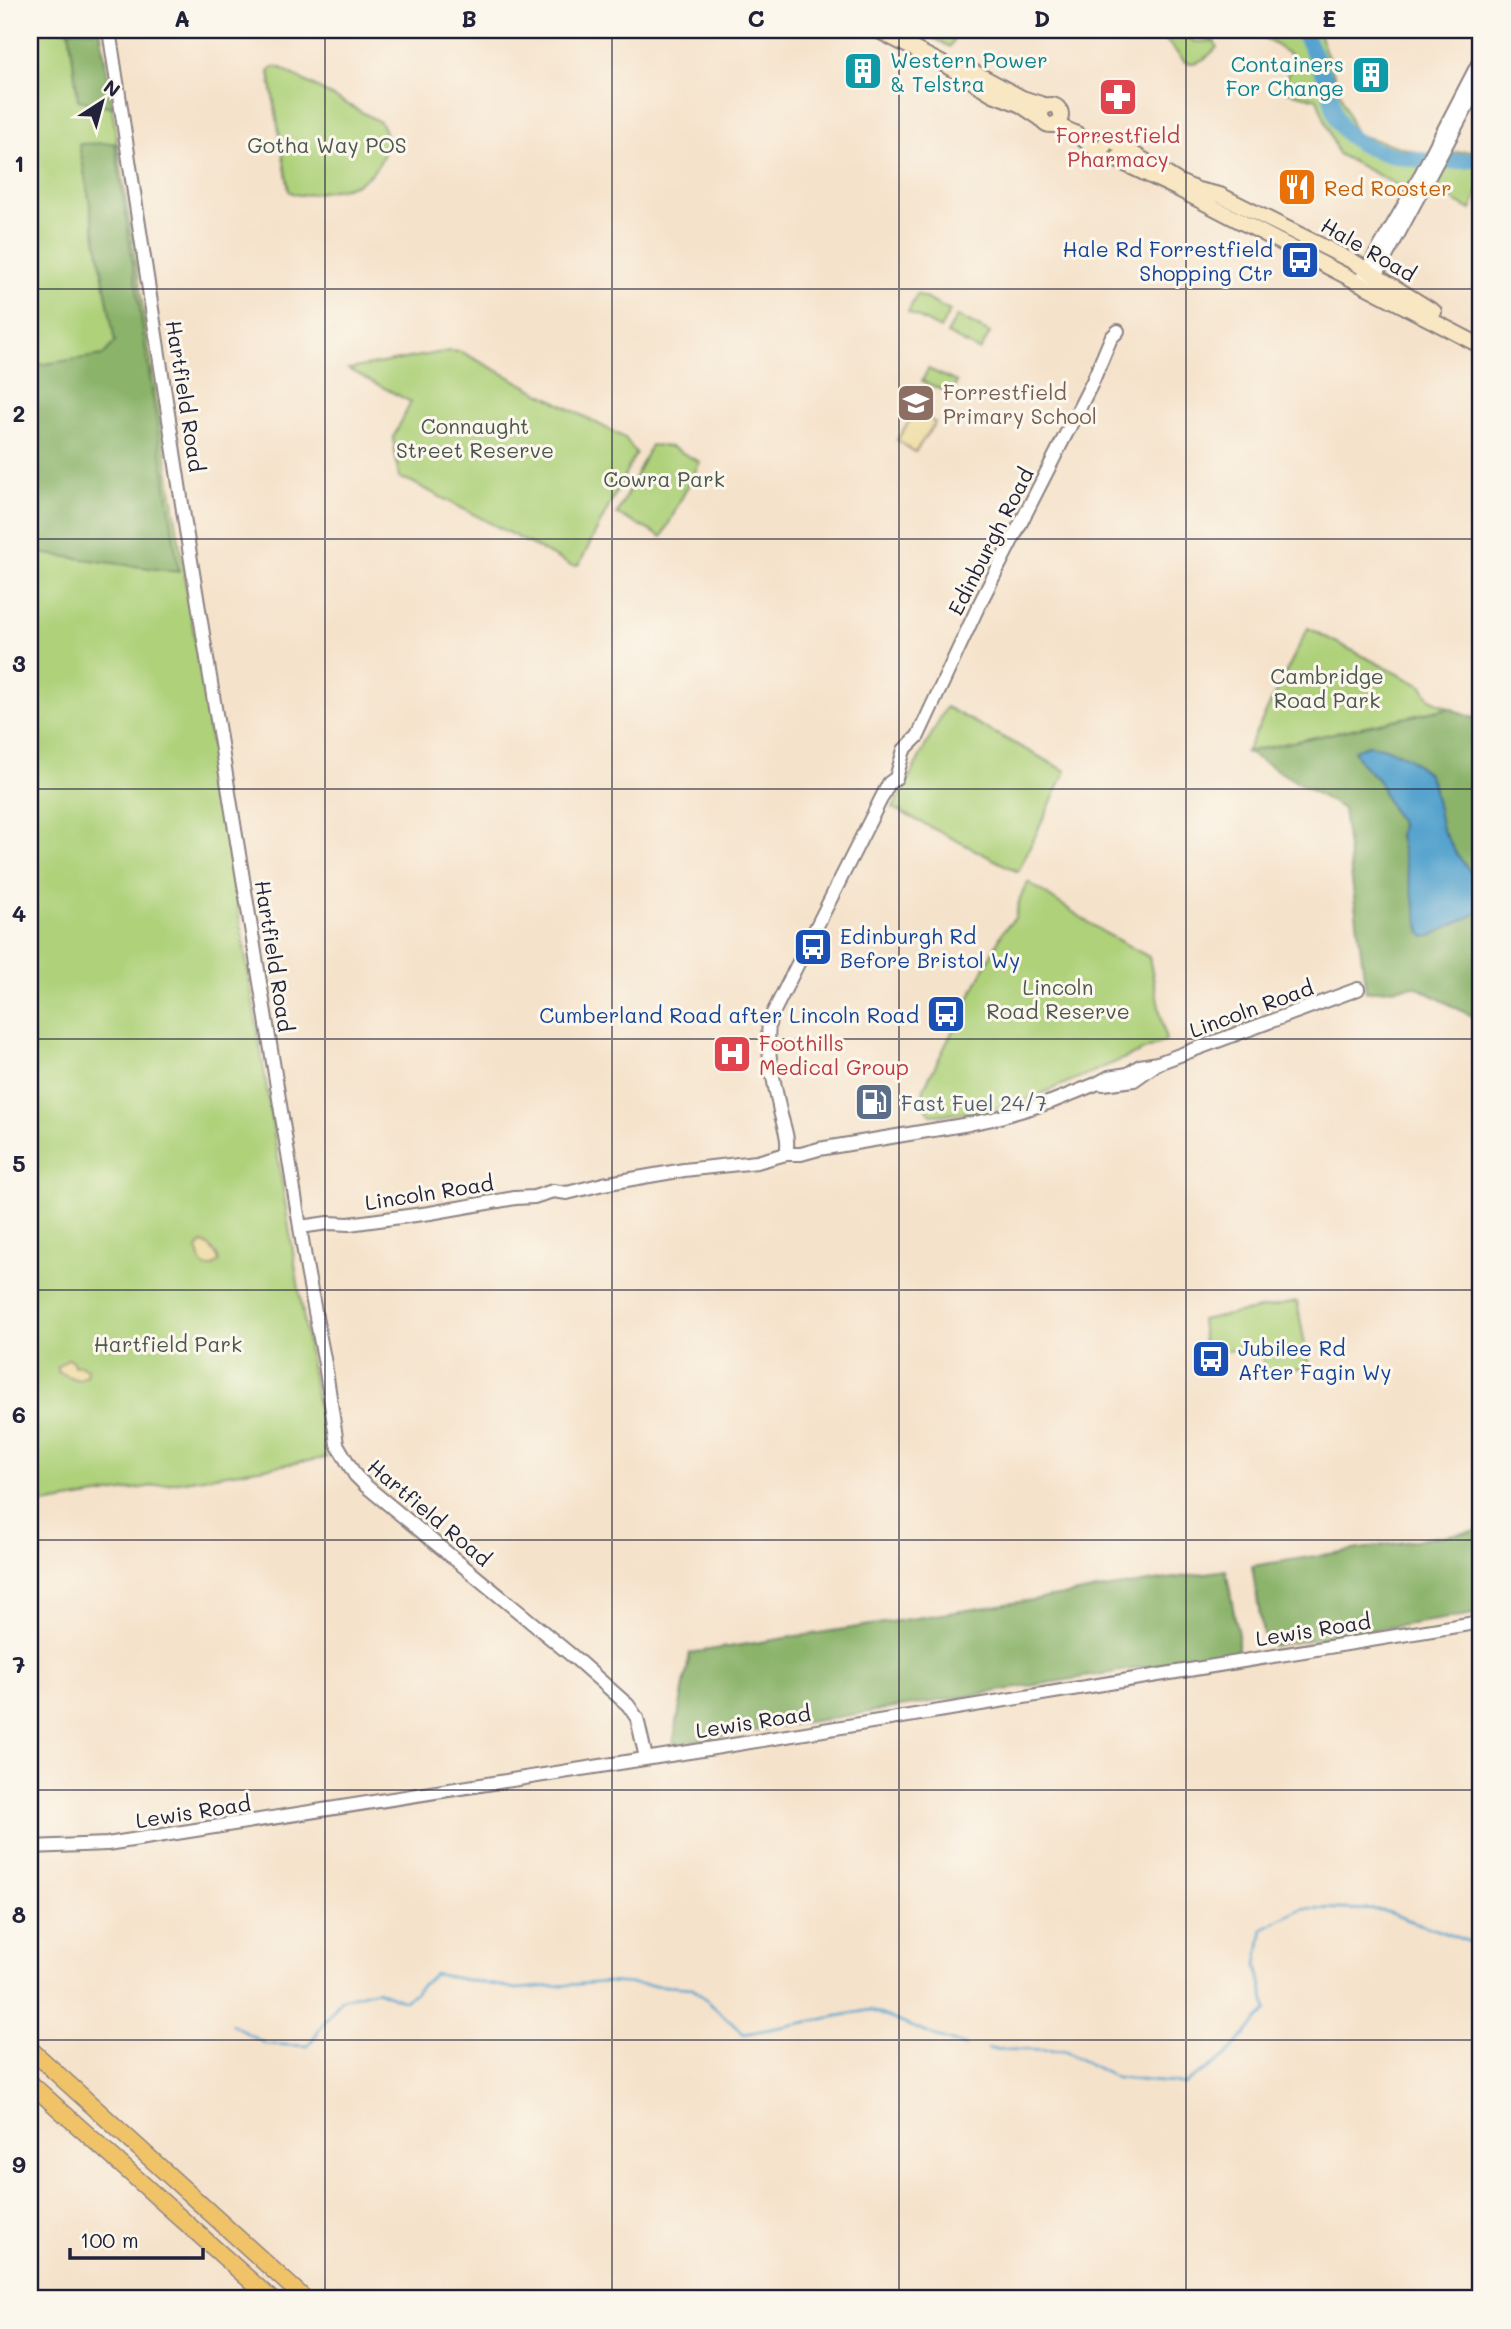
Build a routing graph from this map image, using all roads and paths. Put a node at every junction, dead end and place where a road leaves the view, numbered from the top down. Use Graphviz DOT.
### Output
graph roads {
  1 [pos="109,30"];
  2 [pos="877,30"];
  3 [pos="890,30"];
  4 [pos="1481,58"];
  5 [pos="1481,80"];
  6 [pos="1051,116"];
  7 [pos="1115,149"];
  8 [pos="1368,279"];
  9 [pos="1481,337"];
  10 [pos="1481,346"];
  11 [pos="1092,383"];
  12 [pos="1358,989"];
  13 [pos="785,1149"];
  14 [pos="300,1233"];
  15 [pos="1481,1622"];
  16 [pos="646,1758"];
  17 [pos="30,1847"];
  18 [pos="30,2049"];
  19 [pos="30,2083"];
  20 [pos="276,2274"];
  21 [pos="266,2295"];
  22 [pos="305,2299"];
  1 -- 14 [label="street, Hartfield Road"];
  2 -- 6 [label="main road, Hale Road"];
  3 -- 6 [label="main road, Hale Road"];
  4 -- 8 [label="street"];
  5 -- 8 [label="street"];
  6 -- 7 [label="main road, Hale Road"];
  6 -- 7 [label="main road, Hale Road"];
  7 -- 8 [label="main road, Hale Road"];
  8 -- 9 [label="main road, Hale Road"];
  8 -- 10 [label="main road, Hale Road"];
  11 -- 13 [label="street, Edinburgh Road"];
  12 -- 13 [label="street, Lincoln Road"];
  13 -- 14 [label="street, Lincoln Road"];
  14 -- 16 [label="street, Hartfield Road"];
  15 -- 16 [label="street, Lewis Road"];
  16 -- 17 [label="street, Lewis Road"];
  18 -- 20 [label="main road"];
  19 -- 21 [label="main road"];
  20 -- 21 [label="main road"];
  20 -- 22 [label="main road"];
}
